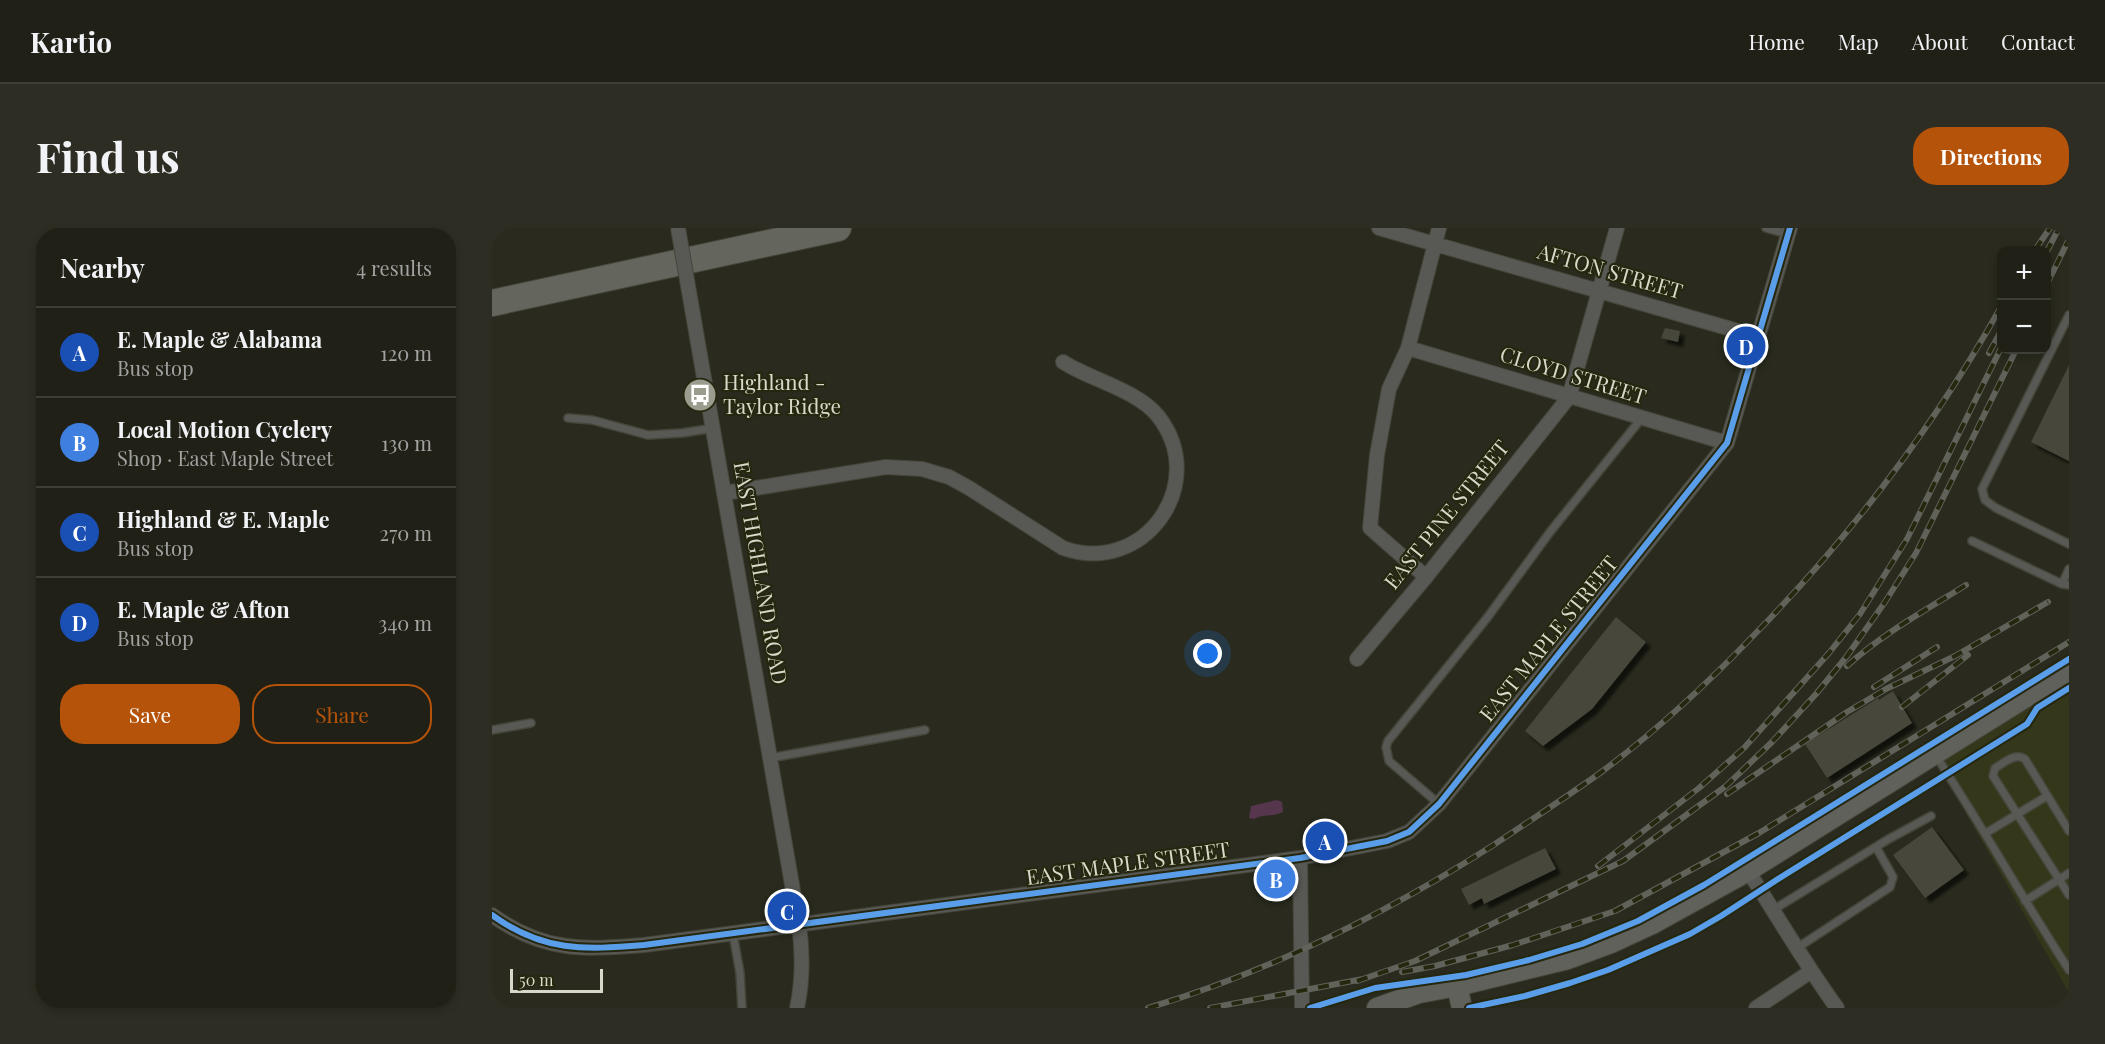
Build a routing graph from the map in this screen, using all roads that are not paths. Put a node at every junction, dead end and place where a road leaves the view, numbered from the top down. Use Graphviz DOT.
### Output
graph roads {
  1 [pos="678,228"];
  2 [pos="838,228"];
  3 [pos="1379,228"];
  4 [pos="1440,228"];
  5 [pos="1617,228"];
  6 [pos="1766,228"];
  7 [pos="1789,231"];
  8 [pos="1435,245"];
  9 [pos="1600,290"];
  10 [pos="492,303"];
  11 [pos="2069,315"];
  12 [pos="1760,336"];
  13 [pos="1408,348"];
  14 [pos="1062,362"];
  15 [pos="1569,397"];
  16 [pos="568,418"];
  17 [pos="1641,419"];
  18 [pos="714,428"];
  19 [pos="1727,443"];
  20 [pos="725,492"];
  21 [pos="1972,541"];
  22 [pos="2069,544"];
  23 [pos="2069,569"];
  24 [pos="1426,577"];
  25 [pos="2066,584"];
  26 [pos="1357,659"];
  27 [pos="2069,669"];
  28 [pos="531,723"];
  29 [pos="492,730"];
  30 [pos="925,730"];
  31 [pos="1934,754"];
  32 [pos="770,758"];
  33 [pos="2047,796"];
  34 [pos="1439,804"];
  35 [pos="2018,815"];
  36 [pos="1931,816"];
  37 [pos="2069,831"];
  38 [pos="1986,833"];
  39 [pos="1876,847"];
  40 [pos="1300,858"];
  41 [pos="1748,871"];
  42 [pos="2069,873"];
  43 [pos="2059,879"];
  44 [pos="2069,895"];
  45 [pos="2025,901"];
  46 [pos="1773,910"];
  47 [pos="492,915"];
  48 [pos="799,925"];
  49 [pos="733,934"];
  50 [pos="1797,948"];
  51 [pos="2069,970"];
  52 [pos="1810,972"];
  53 [pos="1457,986"];
  54 [pos="742,1008"];
  55 [pos="797,1008"];
  56 [pos="1302,1008"];
  57 [pos="1377,1008"];
  58 [pos="1462,1008"];
  59 [pos="1756,1008"];
  60 [pos="1838,1008"];
  1 -- 18 [label="street, EAST HIGHLAND ROAD, bridge"];
  2 -- 10 [label="highway"];
  3 -- 8 [label="street, AFTON STREET"];
  4 -- 8 [label="street"];
  5 -- 9 [label="street"];
  6 -- 7 [label="lane"];
  7 -- 12 [label="street, EAST MAPLE STREET"];
  8 -- 9 [label="street, AFTON STREET"];
  8 -- 13 [label="street"];
  9 -- 12 [label="street, AFTON STREET"];
  9 -- 15 [label="street"];
  11 -- 22 [label="lane"];
  12 -- 19 [label="street, EAST MAPLE STREET"];
  13 -- 15 [label="street, CLOYD STREET"];
  13 -- 24 [label="street"];
  14 -- 20 [label="street"];
  15 -- 17 [label="street, CLOYD STREET"];
  15 -- 24 [label="street, EAST PINE STREET"];
  16 -- 18 [label="lane"];
  17 -- 19 [label="street, CLOYD STREET"];
  17 -- 34 [label="lane"];
  18 -- 20 [label="street, EAST HIGHLAND ROAD"];
  19 -- 34 [label="street, EAST MAPLE STREET"];
  20 -- 32 [label="street, EAST HIGHLAND ROAD"];
  21 -- 25 [label="lane"];
  23 -- 25 [label="lane"];
  24 -- 26 [label="street, EAST PINE STREET"];
  27 -- 31 [label="main road"];
  28 -- 29 [label="lane"];
  30 -- 32 [label="lane"];
  31 -- 38 [label="lane"];
  31 -- 41 [label="main road"];
  32 -- 48 [label="street, EAST HIGHLAND ROAD"];
  33 -- 35 [label="lane"];
  33 -- 35 [label="lane"];
  33 -- 37 [label="lane"];
  34 -- 40 [label="street, EAST MAPLE STREET"];
  35 -- 38 [label="lane"];
  35 -- 43 [label="lane"];
  36 -- 39 [label="lane"];
  38 -- 45 [label="lane"];
  39 -- 46 [label="lane"];
  39 -- 50 [label="lane"];
  40 -- 48 [label="street, EAST MAPLE STREET"];
  40 -- 56 [label="street"];
  41 -- 46 [label="street"];
  41 -- 53 [label="main road"];
  42 -- 43 [label="lane"];
  43 -- 44 [label="lane"];
  43 -- 45 [label="lane"];
  45 -- 51 [label="lane"];
  46 -- 50 [label="street"];
  47 -- 49 [label="street, EAST MAPLE STREET"];
  48 -- 49 [label="street, EAST MAPLE STREET"];
  48 -- 55 [label="street, EAST HIGHLAND ROAD"];
  49 -- 54 [label="lane"];
  50 -- 52 [label="street"];
  52 -- 59 [label="street"];
  52 -- 60 [label="street"];
  53 -- 57 [label="main road"];
  53 -- 58 [label="main road"];
}
